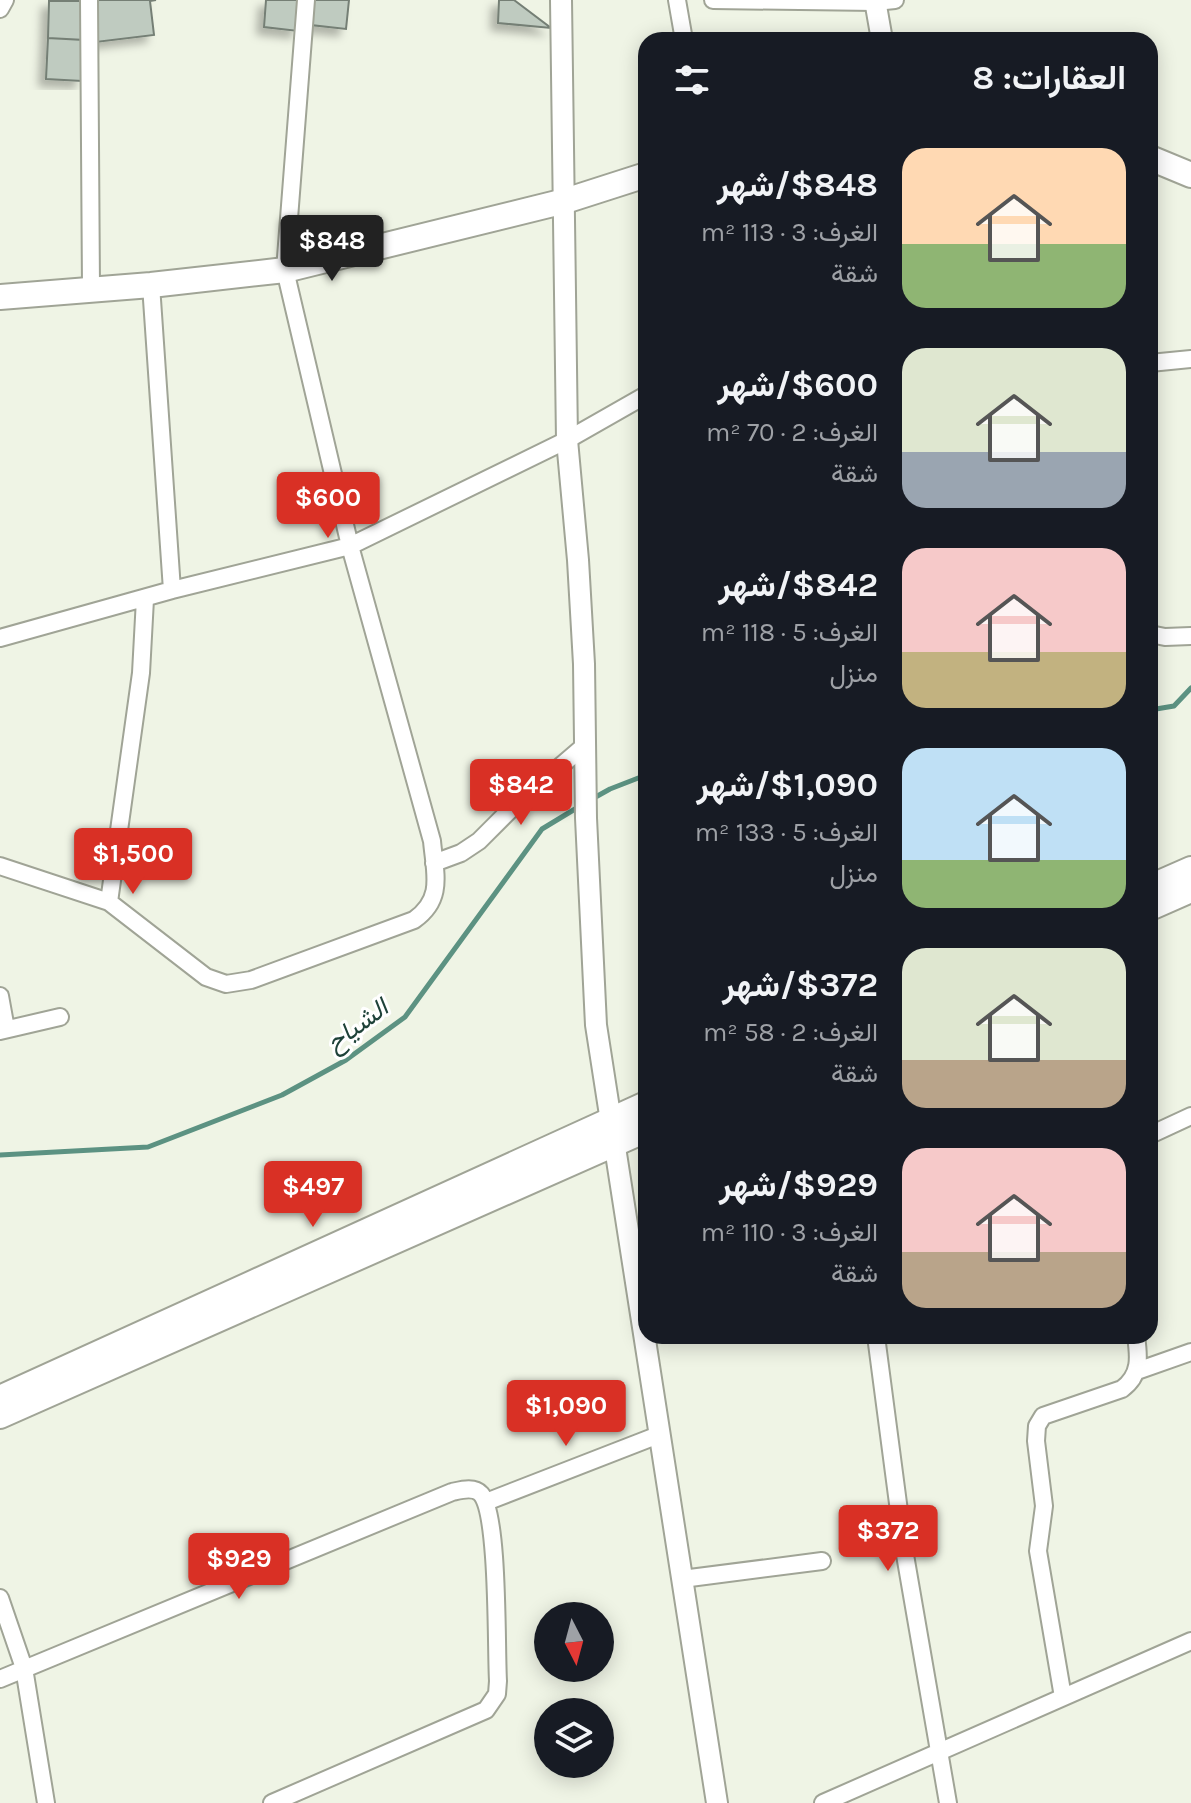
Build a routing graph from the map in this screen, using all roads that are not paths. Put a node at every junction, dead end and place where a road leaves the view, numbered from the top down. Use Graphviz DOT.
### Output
graph roads {
  1 [pos="5,0"];
  2 [pos="89,0"];
  3 [pos="306,0"];
  4 [pos="561,0"];
  5 [pos="677,0"];
  6 [pos="713,0"];
  7 [pos="884,1"];
  8 [pos="0,9"];
  9 [pos="683,32"];
  10 [pos="882,32"];
  11 [pos="892,32"];
  12 [pos="1158,161"];
  13 [pos="1191,175"];
  14 [pos="638,178"];
  15 [pos="565,201"];
  16 [pos="285,270"];
  17 [pos="151,285"];
  18 [pos="91,288"];
  19 [pos="0,297"];
  20 [pos="1191,359"];
  21 [pos="1158,362"];
  22 [pos="638,400"];
  23 [pos="567,440"];
  24 [pos="350,546"];
  25 [pos="172,590"];
  26 [pos="145,599"];
  27 [pos="1158,636"];
  28 [pos="1191,636"];
  29 [pos="0,638"];
  30 [pos="584,746"];
  31 [pos="434,863"];
  32 [pos="0,866"];
  33 [pos="1191,869"];
  34 [pos="1158,883"];
  35 [pos="1191,890"];
  36 [pos="109,902"];
  37 [pos="1158,904"];
  38 [pos="0,996"];
  39 [pos="60,1017"];
  40 [pos="3,1030"];
  41 [pos="638,1108"];
  42 [pos="1191,1116"];
  43 [pos="610,1120"];
  44 [pos="1158,1131"];
  45 [pos="638,1134"];
  46 [pos="615,1144"];
  47 [pos="638,1289"];
  48 [pos="647,1344"];
  49 [pos="877,1344"];
  50 [pos="1136,1344"];
  51 [pos="1191,1352"];
  52 [pos="1137,1371"];
  53 [pos="0,1398"];
  54 [pos="0,1416"];
  55 [pos="661,1434"];
  56 [pos="486,1502"];
  57 [pos="822,1561"];
  58 [pos="682,1579"];
  59 [pos="0,1598"];
  60 [pos="1191,1641"];
  61 [pos="24,1668"];
  62 [pos="0,1679"];
  63 [pos="1063,1697"];
  64 [pos="940,1750"];
  65 [pos="46,1803"];
  66 [pos="272,1803"];
  67 [pos="717,1803"];
  68 [pos="823,1803"];
  69 [pos="948,1803"];
  1 -- 8 [label="street"];
  2 -- 18 [label="street"];
  3 -- 16 [label="street"];
  4 -- 15 [label="street"];
  5 -- 9 [label="street"];
  6 -- 7 [label="street"];
  7 -- 10 [label="street"];
  7 -- 11 [label="street"];
  12 -- 13 [label="main road"];
  14 -- 15 [label="main road"];
  15 -- 16 [label="main road"];
  15 -- 23 [label="street"];
  16 -- 17 [label="main road"];
  16 -- 24 [label="street"];
  17 -- 18 [label="main road"];
  17 -- 25 [label="street"];
  18 -- 19 [label="main road"];
  20 -- 21 [label="street"];
  22 -- 23 [label="street"];
  23 -- 24 [label="street"];
  23 -- 30 [label="street"];
  24 -- 25 [label="street"];
  24 -- 31 [label="street"];
  25 -- 26 [label="street"];
  26 -- 29 [label="street"];
  26 -- 36 [label="street"];
  27 -- 28 [label="street"];
  30 -- 31 [label="street"];
  30 -- 43 [label="street"];
  31 -- 36 [label="street"];
  32 -- 36 [label="street"];
  33 -- 34 [label="main road"];
  35 -- 37 [label="main road"];
  38 -- 40 [label="street"];
  39 -- 40 [label="street"];
  41 -- 43 [label="main road"];
  42 -- 44 [label="street"];
  43 -- 46 [label="street"];
  43 -- 53 [label="main road"];
  45 -- 46 [label="main road"];
  46 -- 47 [label="street"];
  46 -- 54 [label="main road"];
  48 -- 55 [label="street"];
  49 -- 64 [label="street"];
  50 -- 52 [label="street"];
  51 -- 52 [label="street"];
  52 -- 63 [label="street"];
  55 -- 56 [label="street"];
  55 -- 58 [label="street"];
  56 -- 61 [label="street"];
  56 -- 66 [label="street"];
  57 -- 58 [label="street"];
  58 -- 67 [label="street"];
  59 -- 61 [label="street"];
  60 -- 63 [label="street"];
  61 -- 62 [label="street"];
  61 -- 65 [label="street"];
  63 -- 64 [label="street"];
  64 -- 68 [label="street"];
  64 -- 69 [label="street"];
}
